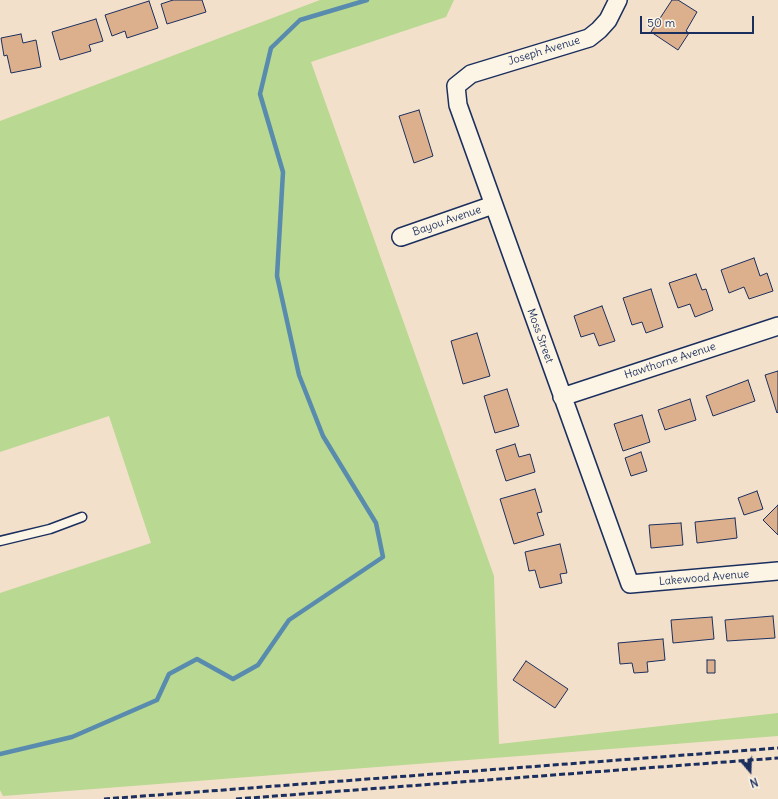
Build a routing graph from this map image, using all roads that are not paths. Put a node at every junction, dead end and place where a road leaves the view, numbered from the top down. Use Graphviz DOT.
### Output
graph roads {
  1 [pos="618,0"];
  2 [pos="456,86"];
  3 [pos="493,204"];
  4 [pos="401,237"];
  5 [pos="778,326"];
  6 [pos="562,397"];
  7 [pos="82,517"];
  8 [pos="0,541"];
  9 [pos="778,571"];
  10 [pos="630,584"];
  1 -- 2 [label="street, Joseph Avenue"];
  2 -- 3 [label="street, Moss Street"];
  3 -- 4 [label="street, Bayou Avenue"];
  3 -- 6 [label="street, Moss Street"];
  5 -- 6 [label="street, Hawthorne Avenue"];
  6 -- 10 [label="street, Moss Street"];
  7 -- 8 [label="lane"];
  9 -- 10 [label="street, Lakewood Avenue"];
}
